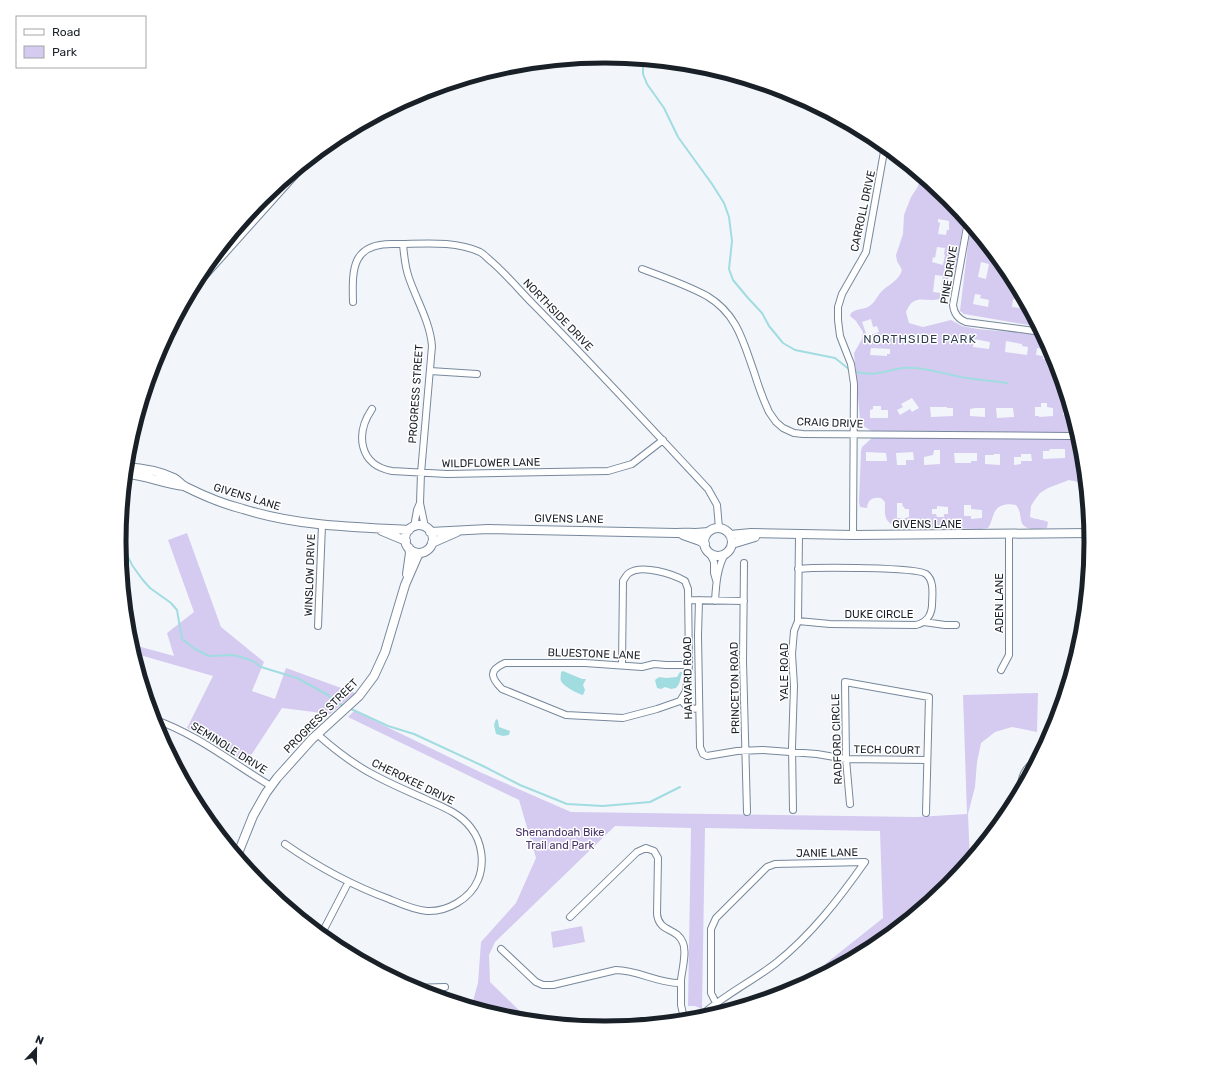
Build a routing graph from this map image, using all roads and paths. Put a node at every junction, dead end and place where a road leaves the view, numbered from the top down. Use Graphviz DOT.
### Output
graph roads {
  1 [pos="885,153"];
  2 [pos="267,202"];
  3 [pos="967,227"];
  4 [pos="241,231"];
  5 [pos="403,244"];
  6 [pos="642,269"];
  7 [pos="353,302"];
  8 [pos="1037,331"];
  9 [pos="430,371"];
  10 [pos="477,374"];
  11 [pos="372,409"];
  12 [pos="854,434"];
  13 [pos="1073,435"];
  14 [pos="663,440"];
  15 [pos="132,467"];
  16 [pos="421,473"];
  17 [pos="131,474"];
  18 [pos="184,486"];
  19 [pos="420,503"];
  20 [pos="322,526"];
  21 [pos="411,528"];
  22 [pos="719,528"];
  23 [pos="378,529"];
  24 [pos="428,529"];
  25 [pos="461,530"];
  26 [pos="708,532"];
  27 [pos="676,533"];
  28 [pos="1085,533"];
  29 [pos="763,534"];
  30 [pos="1009,534"];
  31 [pos="730,535"];
  32 [pos="799,535"];
  33 [pos="853,535"];
  34 [pos="432,543"];
  35 [pos="407,544"];
  36 [pos="705,544"];
  37 [pos="732,544"];
  38 [pos="709,552"];
  39 [pos="421,553"];
  40 [pos="725,554"];
  41 [pos="744,563"];
  42 [pos="798,569"];
  43 [pos="716,580"];
  44 [pos="406,585"];
  45 [pos="688,600"];
  46 [pos="699,600"];
  47 [pos="715,601"];
  48 [pos="744,601"];
  49 [pos="798,621"];
  50 [pos="924,622"];
  51 [pos="956,625"];
  52 [pos="318,626"];
  53 [pos="689,664"];
  54 [pos="622,666"];
  55 [pos="1001,670"];
  56 [pos="681,700"];
  57 [pos="699,709"];
  58 [pos="161,722"];
  59 [pos="317,734"];
  60 [pos="746,751"];
  61 [pos="792,752"];
  62 [pos="703,754"];
  63 [pos="846,759"];
  64 [pos="927,760"];
  65 [pos="1030,766"];
  66 [pos="1023,779"];
  67 [pos="271,786"];
  68 [pos="850,804"];
  69 [pos="793,810"];
  70 [pos="747,812"];
  71 [pos="926,813"];
  72 [pos="284,844"];
  73 [pos="238,851"];
  74 [pos="348,883"];
  75 [pos="570,917"];
  76 [pos="324,930"];
  77 [pos="501,949"];
  78 [pos="681,983"];
  79 [pos="445,987"];
  80 [pos="426,988"];
  81 [pos="716,1003"];
  82 [pos="706,1011"];
  83 [pos="684,1015"];
  1 -- 12 [label="street, CARROLL DRIVE"];
  2 -- 4 [label="highway"];
  3 -- 8 [label="street, PINE DRIVE"];
  5 -- 7 [label="street, NORTHSIDE DRIVE"];
  5 -- 9 [label="street, PROGRESS STREET"];
  5 -- 14 [label="street, NORTHSIDE DRIVE"];
  6 -- 12 [label="street, CRAIG DRIVE"];
  9 -- 10 [label="street"];
  9 -- 16 [label="street, PROGRESS STREET"];
  11 -- 16 [label="street, WILDFLOWER LANE"];
  12 -- 13 [label="street, CRAIG DRIVE"];
  12 -- 33 [label="street, CARROLL DRIVE"];
  14 -- 16 [label="street, WILDFLOWER LANE"];
  14 -- 22 [label="street, NORTHSIDE DRIVE"];
  15 -- 18 [label="street, GIVENS LANE"];
  16 -- 19 [label="street, PROGRESS STREET"];
  17 -- 18 [label="street, GIVENS LANE"];
  18 -- 20 [label="street, GIVENS LANE"];
  19 -- 21 [label="street, PROGRESS STREET"];
  19 -- 24 [label="street, PROGRESS STREET"];
  20 -- 23 [label="street, GIVENS LANE"];
  20 -- 52 [label="street, WINSLOW DRIVE"];
  21 -- 23 [label="street, GIVENS LANE"];
  21 -- 24 [label="street"];
  21 -- 35 [label="street"];
  22 -- 26 [label="street"];
  22 -- 31 [label="street"];
  23 -- 35 [label="street, GIVENS LANE"];
  24 -- 25 [label="street, GIVENS LANE"];
  24 -- 34 [label="street"];
  25 -- 27 [label="street, GIVENS LANE"];
  25 -- 34 [label="street, GIVENS LANE"];
  26 -- 27 [label="street, GIVENS LANE"];
  26 -- 36 [label="street"];
  27 -- 36 [label="street, GIVENS LANE"];
  28 -- 30 [label="street, GIVENS LANE"];
  29 -- 31 [label="street, GIVENS LANE"];
  29 -- 32 [label="street, GIVENS LANE"];
  29 -- 37 [label="street, GIVENS LANE"];
  30 -- 33 [label="street, GIVENS LANE"];
  30 -- 55 [label="street, ADEN LANE"];
  31 -- 37 [label="street"];
  32 -- 33 [label="street, GIVENS LANE"];
  32 -- 42 [label="street, YALE ROAD"];
  34 -- 39 [label="street"];
  35 -- 39 [label="street"];
  35 -- 44 [label="street, PROGRESS STREET"];
  36 -- 38 [label="street"];
  37 -- 40 [label="street"];
  38 -- 40 [label="street"];
  38 -- 43 [label="street"];
  39 -- 44 [label="street, PROGRESS STREET"];
  40 -- 43 [label="street"];
  41 -- 48 [label="street, PRINCETON ROAD"];
  42 -- 49 [label="street, YALE ROAD"];
  42 -- 50 [label="street, DUKE CIRCLE"];
  43 -- 47 [label="street"];
  44 -- 59 [label="street, PROGRESS STREET"];
  45 -- 46 [label="street"];
  45 -- 53 [label="street"];
  45 -- 54 [label="street"];
  46 -- 47 [label="street"];
  46 -- 57 [label="street, HARVARD ROAD"];
  47 -- 48 [label="street"];
  48 -- 60 [label="street, PRINCETON ROAD"];
  49 -- 50 [label="street, DUKE CIRCLE"];
  49 -- 61 [label="street, YALE ROAD"];
  50 -- 51 [label="street"];
  53 -- 54 [label="street, BLUESTONE LANE"];
  53 -- 56 [label="street"];
  54 -- 56 [label="street, BLUESTONE LANE"];
  56 -- 57 [label="street"];
  57 -- 62 [label="street, HARVARD ROAD"];
  58 -- 67 [label="street, SEMINOLE DRIVE"];
  59 -- 67 [label="street, PROGRESS STREET"];
  59 -- 74 [label="street, CHEROKEE DRIVE"];
  60 -- 61 [label="street, TECH COURT"];
  60 -- 62 [label="street, TECH COURT"];
  60 -- 70 [label="street, PRINCETON ROAD"];
  61 -- 63 [label="street, TECH COURT"];
  61 -- 69 [label="street, YALE ROAD"];
  63 -- 64 [label="street, TECH COURT"];
  63 -- 64 [label="street, RADFORD CIRCLE"];
  63 -- 68 [label="street, RADFORD CIRCLE"];
  64 -- 71 [label="street, RADFORD CIRCLE"];
  65 -- 66 [label="street"];
  67 -- 73 [label="street, PROGRESS STREET"];
  72 -- 74 [label="street, CHEROKEE DRIVE"];
  74 -- 76 [label="street"];
  75 -- 78 [label="street"];
  77 -- 78 [label="street"];
  78 -- 83 [label="street"];
  79 -- 80 [label="street"];
  81 -- 81 [label="street, JANIE LANE"];
  81 -- 82 [label="street, JANIE LANE"];
}
